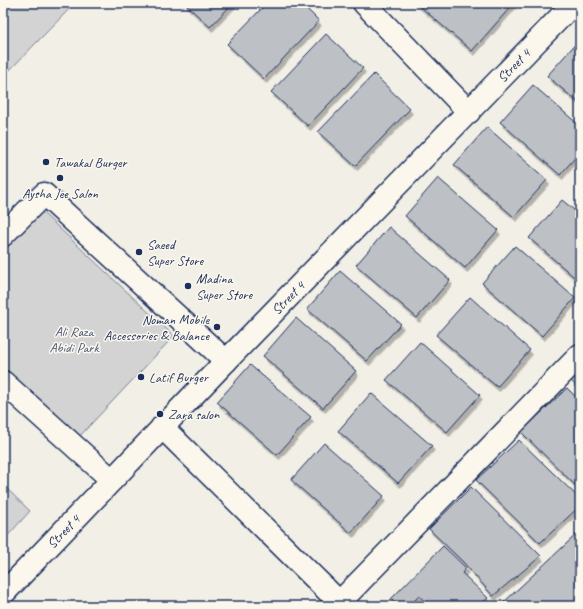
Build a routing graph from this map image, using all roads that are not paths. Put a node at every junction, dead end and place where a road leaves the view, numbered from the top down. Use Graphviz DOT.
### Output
graph roads {
  1 [pos="364,3"];
  2 [pos="574,3"];
  3 [pos="468,112"];
  4 [pos="3,235"];
  5 [pos="580,355"];
  6 [pos="226,361"];
  7 [pos="3,382"];
  8 [pos="162,428"];
  9 [pos="112,480"];
  10 [pos="3,594"];
  11 [pos="340,605"];
  1 -- 3 [label="street"];
  2 -- 3 [label="street, Street 4"];
  3 -- 6 [label="street, Street 4"];
  4 -- 6 [label="street"];
  5 -- 11 [label="street"];
  6 -- 8 [label="street, Street 4"];
  7 -- 9 [label="street"];
  8 -- 9 [label="street, Street 4"];
  8 -- 11 [label="street"];
  9 -- 10 [label="street, Street 4"];
}
